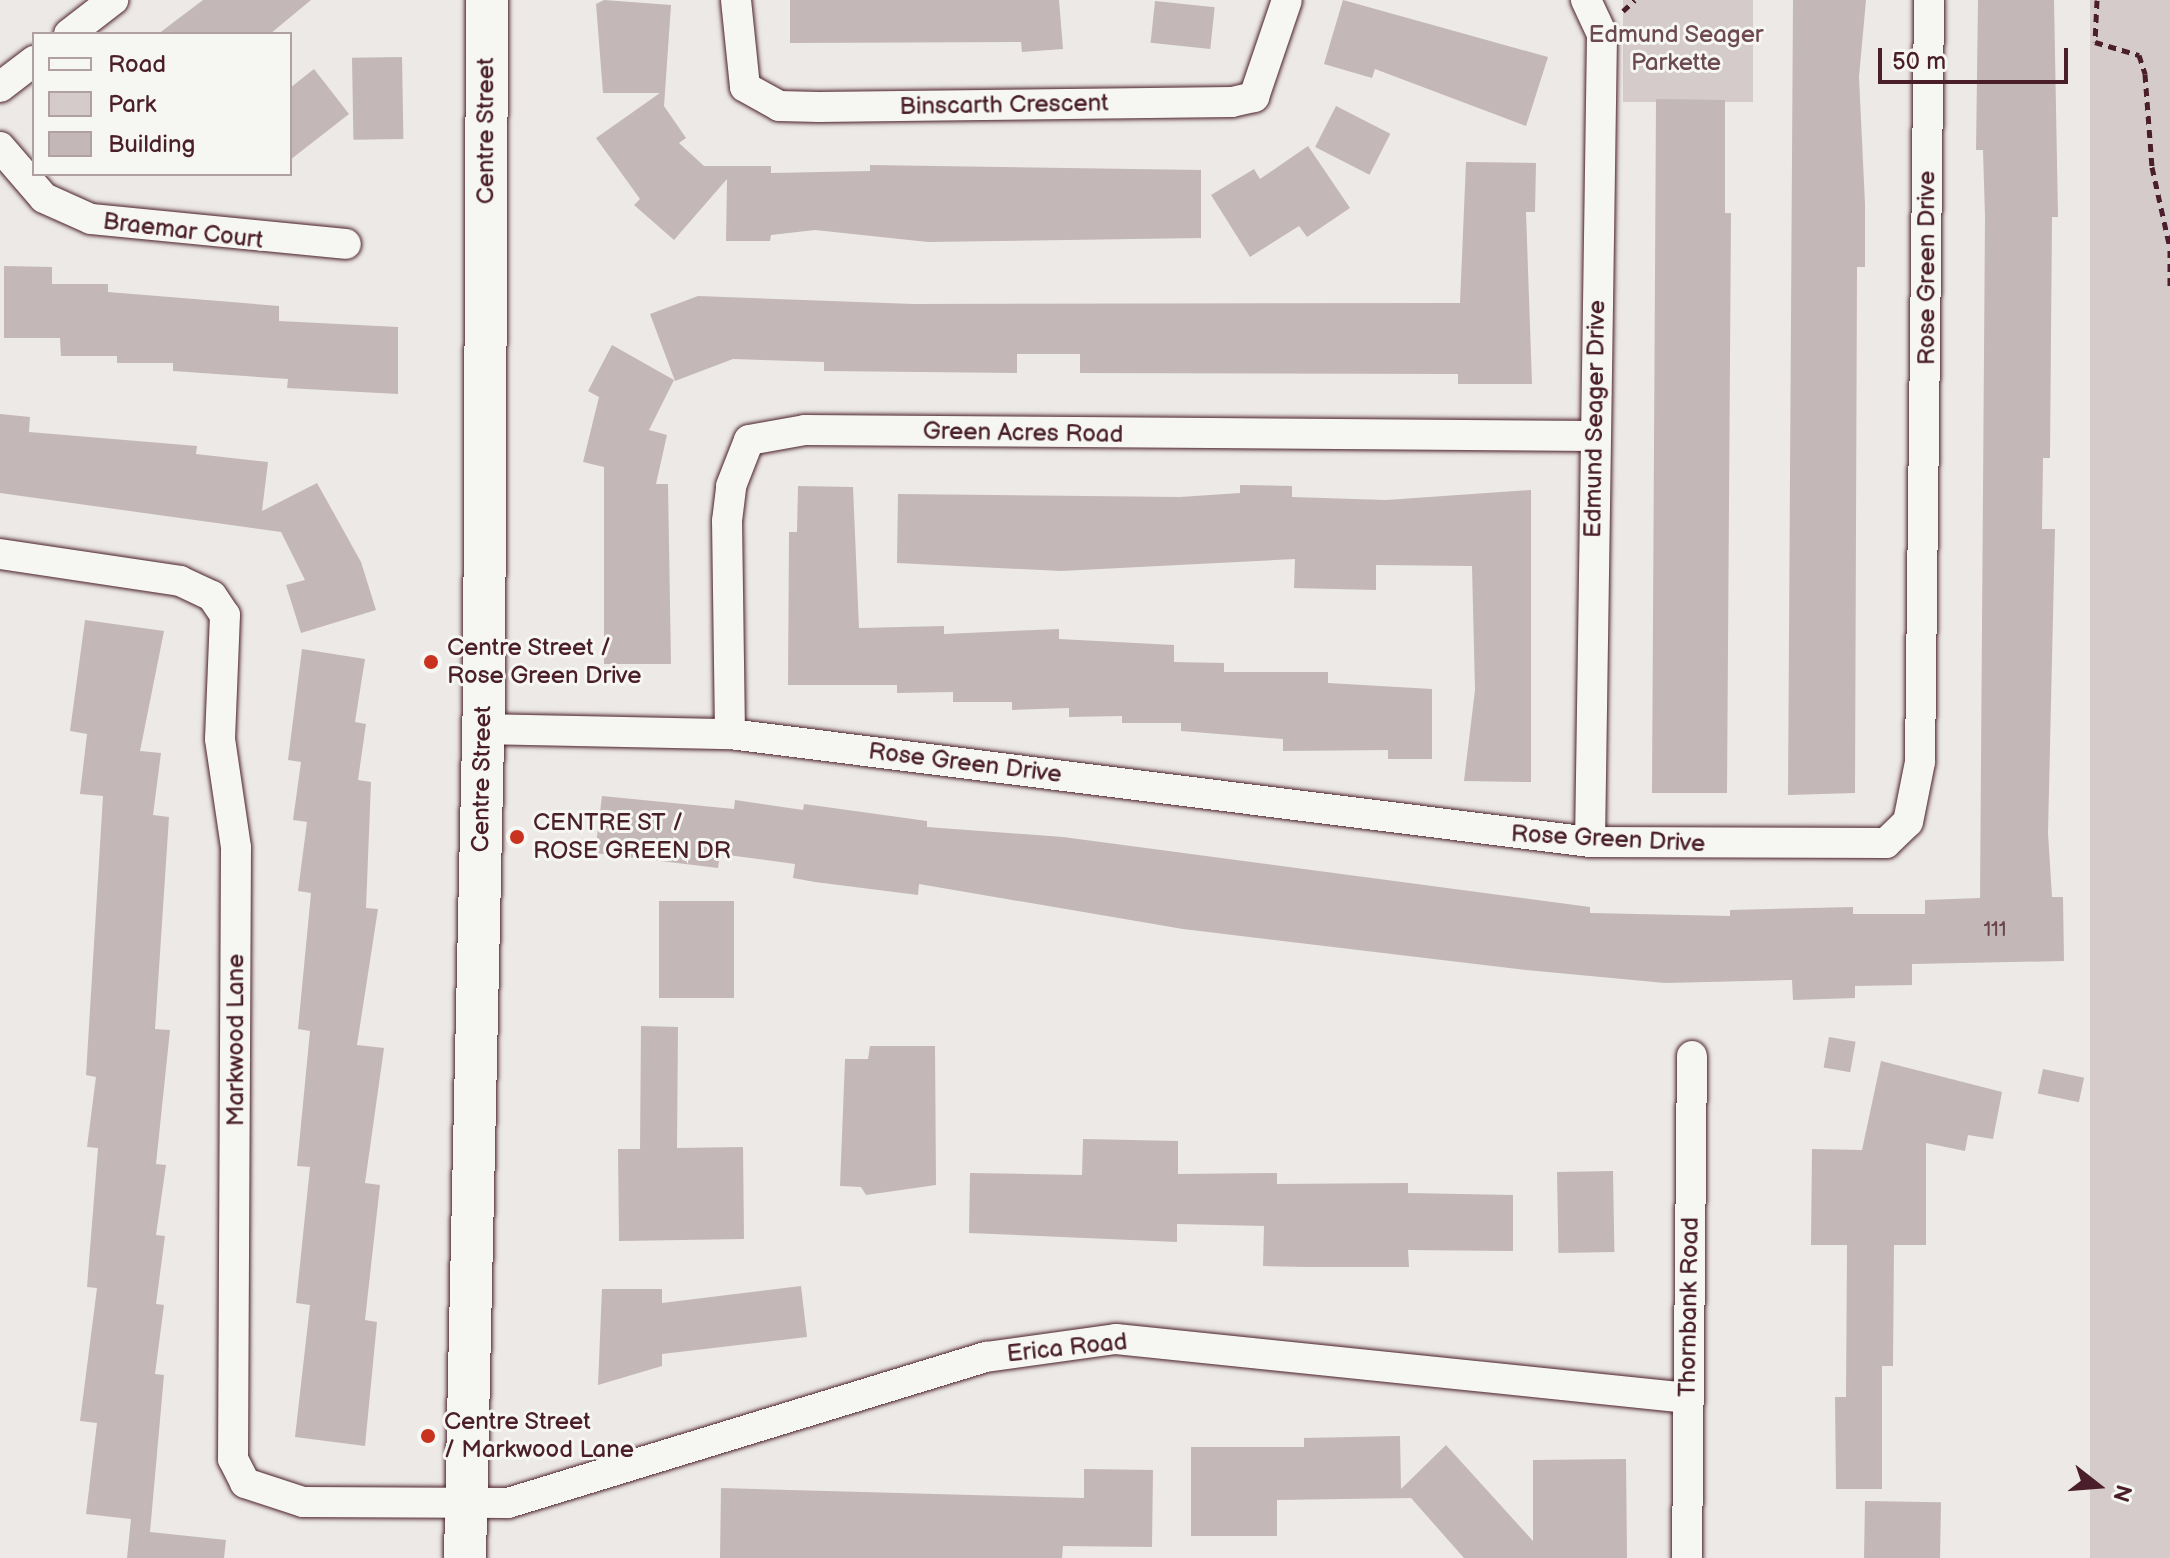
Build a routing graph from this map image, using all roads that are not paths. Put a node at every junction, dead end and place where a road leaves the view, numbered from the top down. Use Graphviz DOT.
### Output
graph roads {
  1 [pos="113,0"];
  2 [pos="487,0"];
  3 [pos="736,0"];
  4 [pos="1287,0"];
  5 [pos="1586,0"];
  6 [pos="1929,0"];
  7 [pos="72,32"];
  8 [pos="32,63"];
  9 [pos="0,87"];
  10 [pos="0,147"];
  11 [pos="346,244"];
  12 [pos="1594,436"];
  13 [pos="0,554"];
  14 [pos="483,729"];
  15 [pos="730,734"];
  16 [pos="1590,842"];
  17 [pos="1692,1056"];
  18 [pos="1688,1398"];
  19 [pos="465,1505"];
  20 [pos="465,1558"];
  21 [pos="1687,1558"];
  1 -- 7 [label="street"];
  2 -- 14 [label="main road, Centre Street"];
  3 -- 4 [label="street, Binscarth Crescent"];
  5 -- 12 [label="street, Edmund Seager Drive"];
  6 -- 16 [label="street, Rose Green Drive"];
  8 -- 9 [label="street"];
  10 -- 11 [label="street, Braemar Court"];
  12 -- 15 [label="street, Green Acres Road"];
  12 -- 16 [label="street, Edmund Seager Drive"];
  13 -- 19 [label="street, Markwood Lane"];
  14 -- 15 [label="street, Rose Green Drive"];
  14 -- 19 [label="main road, Centre Street"];
  15 -- 16 [label="street, Rose Green Drive"];
  17 -- 18 [label="street, Thornbank Road"];
  18 -- 19 [label="street, Erica Road"];
  18 -- 21 [label="street, Thornbank Road"];
  19 -- 20 [label="main road, Centre Street"];
}
